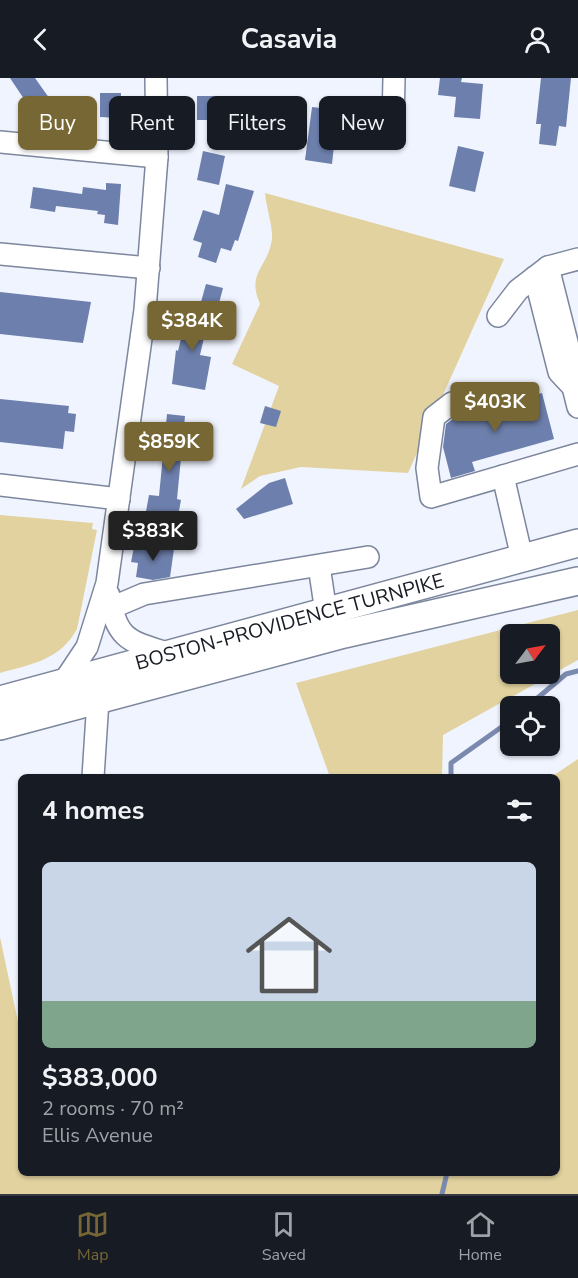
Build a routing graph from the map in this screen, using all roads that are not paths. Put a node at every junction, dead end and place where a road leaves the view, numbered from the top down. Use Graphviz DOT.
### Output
graph roads {
  1 [pos="156,78"];
  2 [pos="394,78"];
  3 [pos="394,96"];
  4 [pos="0,142"];
  5 [pos="157,156"];
  6 [pos="0,254"];
  7 [pos="578,259"];
  8 [pos="149,268"];
  9 [pos="542,272"];
  10 [pos="498,316"];
  11 [pos="483,394"];
  12 [pos="575,397"];
  13 [pos="578,454"];
  14 [pos="503,476"];
  15 [pos="0,485"];
  16 [pos="119,499"];
  17 [pos="578,543"];
  18 [pos="368,557"];
  19 [pos="522,558"];
  20 [pos="319,566"];
  21 [pos="578,581"];
  22 [pos="107,583"];
  23 [pos="111,608"];
  24 [pos="326,612"];
  25 [pos="170,654"];
  26 [pos="63,683"];
  27 [pos="98,699"];
  28 [pos="0,700"];
  29 [pos="0,726"];
  30 [pos="93,774"];
  1 -- 5 [label="street"];
  2 -- 3 [label="street"];
  4 -- 5 [label="street"];
  5 -- 8 [label="street"];
  6 -- 8 [label="street"];
  7 -- 9 [label="street"];
  8 -- 16 [label="street"];
  9 -- 10 [label="street"];
  9 -- 12 [label="street"];
  11 -- 14 [label="street"];
  13 -- 14 [label="street"];
  14 -- 19 [label="street"];
  15 -- 16 [label="street"];
  16 -- 22 [label="street"];
  17 -- 19 [label="main road, BOSTON-PROVIDENCE TURNPIKE"];
  18 -- 20 [label="street"];
  19 -- 24 [label="main road, BOSTON-PROVIDENCE TURNPIKE"];
  20 -- 23 [label="street"];
  20 -- 24 [label="street"];
  21 -- 27 [label="main road, BOSTON-PROVIDENCE TURNPIKE"];
  22 -- 23 [label="street"];
  22 -- 26 [label="street"];
  23 -- 25 [label="street"];
  24 -- 25 [label="main road, BOSTON-PROVIDENCE TURNPIKE"];
  25 -- 26 [label="main road, BOSTON-PROVIDENCE TURNPIKE"];
  26 -- 28 [label="main road, BOSTON-PROVIDENCE TURNPIKE"];
  27 -- 29 [label="main road, BOSTON-PROVIDENCE TURNPIKE"];
  27 -- 30 [label="street"];
}
